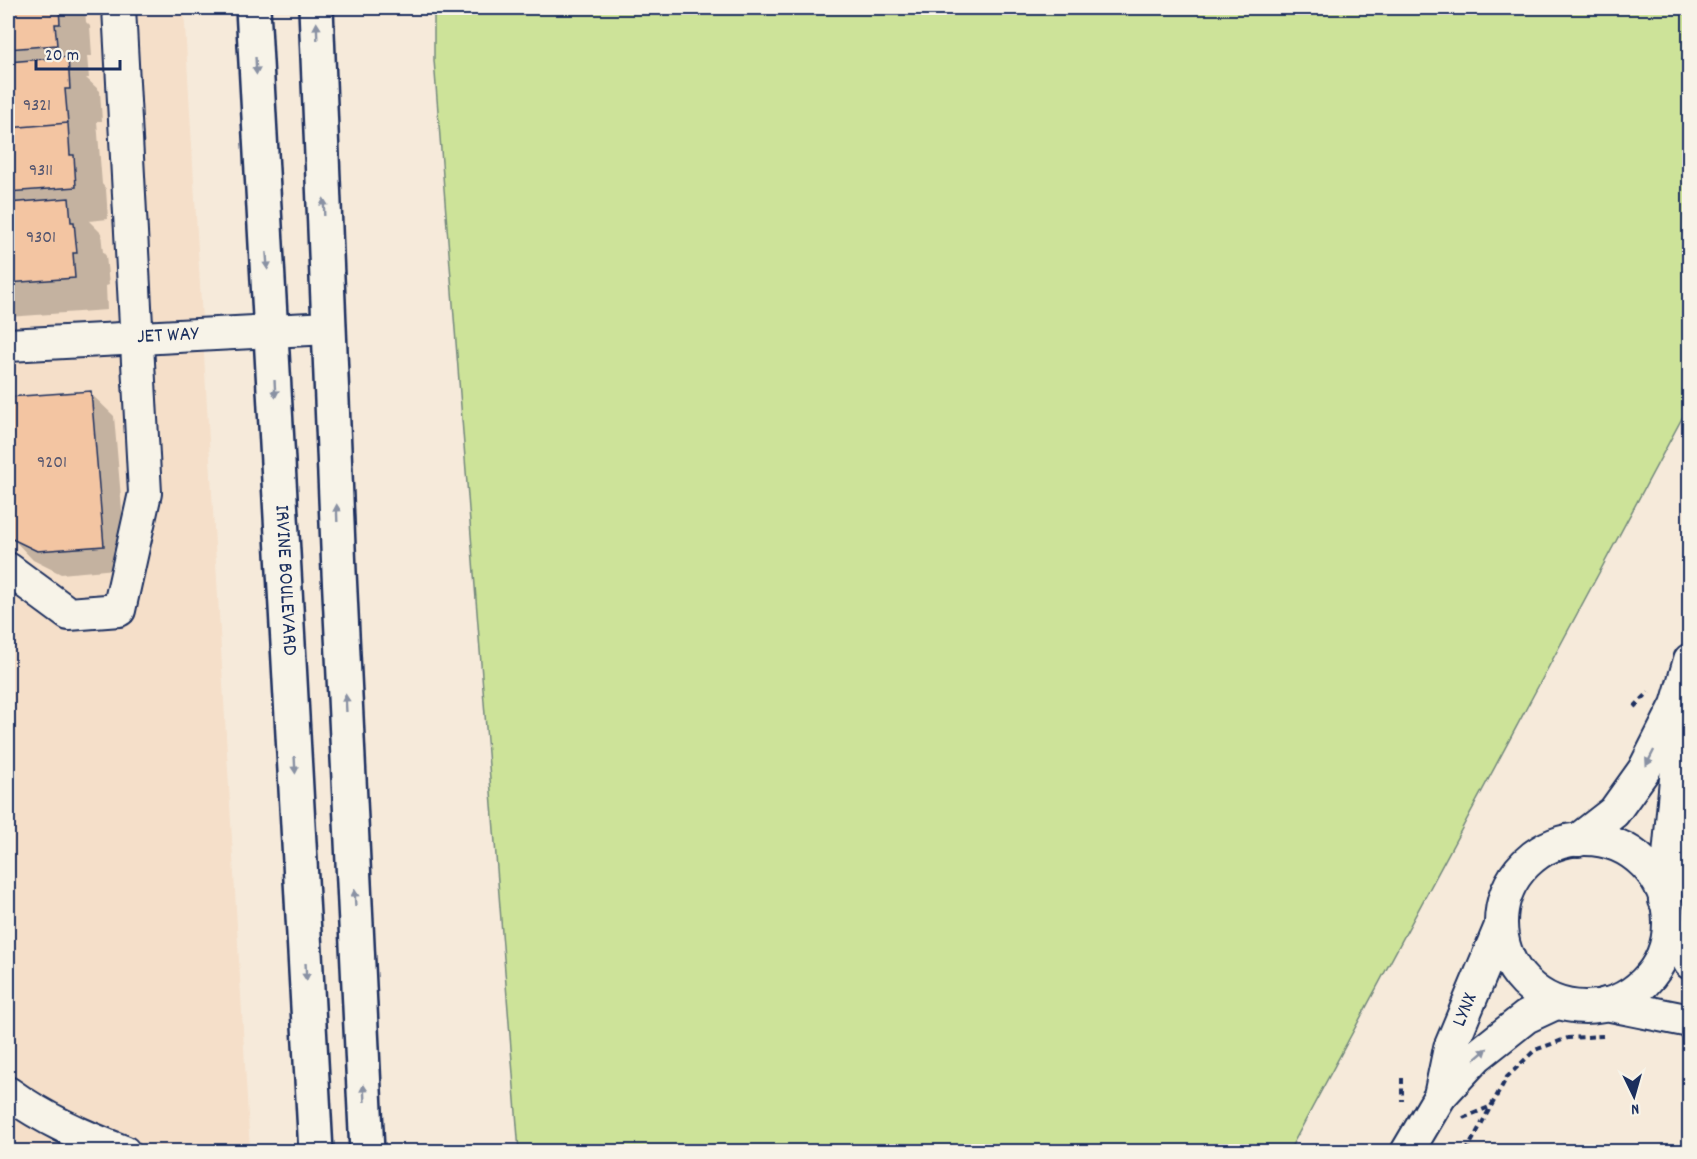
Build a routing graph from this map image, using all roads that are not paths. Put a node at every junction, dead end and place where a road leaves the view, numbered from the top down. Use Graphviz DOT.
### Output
graph roads {
  1 [pos="119,8"];
  2 [pos="253,8"];
  3 [pos="316,8"];
  4 [pos="329,328"];
  5 [pos="272,331"];
  6 [pos="136,338"];
  7 [pos="8,345"];
  8 [pos="8,569"];
  9 [pos="1689,660"];
  10 [pos="1677,705"];
  11 [pos="1578,840"];
  12 [pos="1667,912"];
  13 [pos="1501,926"];
  14 [pos="1689,963"];
  15 [pos="1556,1003"];
  16 [pos="1606,1004"];
  17 [pos="1689,1021"];
  18 [pos="8,1093"];
  19 [pos="1440,1096"];
  20 [pos="124,1152"];
  21 [pos="316,1152"];
  22 [pos="367,1152"];
  23 [pos="1407,1152"];
  1 -- 6 [label="street"];
  2 -- 5 [label="main road, IRVINE BOULEVARD, one-way"];
  4 -- 3 [label="main road, one-way"];
  4 -- 5 [label="street, JET WAY"];
  22 -- 4 [label="main road, one-way"];
  5 -- 6 [label="street, JET WAY"];
  5 -- 21 [label="main road, IRVINE BOULEVARD, one-way"];
  6 -- 7 [label="street, JET WAY"];
  6 -- 8 [label="street"];
  9 -- 10 [label="street"];
  10 -- 11 [label="street, one-way"];
  10 -- 12 [label="street"];
  11 -- 12 [label="street"];
  11 -- 13 [label="street"];
  12 -- 14 [label="street"];
  12 -- 16 [label="street"];
  13 -- 15 [label="street"];
  13 -- 19 [label="street, LYNX"];
  15 -- 16 [label="street"];
  19 -- 15 [label="street, LYNX, one-way"];
  16 -- 17 [label="street"];
  18 -- 20 [label="street"];
  19 -- 23 [label="street, LYNX"];
}
